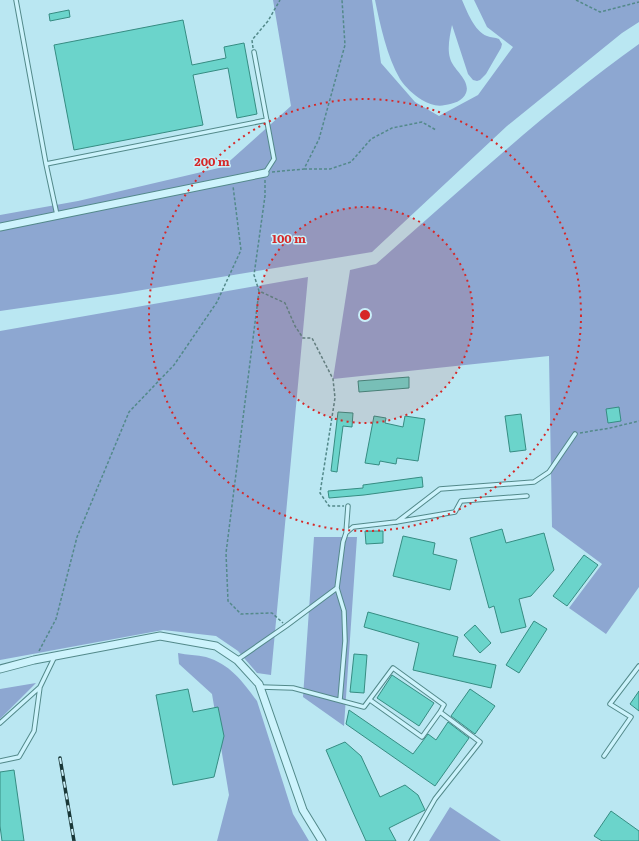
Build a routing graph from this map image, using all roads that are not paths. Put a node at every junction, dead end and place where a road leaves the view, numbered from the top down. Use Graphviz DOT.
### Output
graph roads {
  1 [pos="16,0"];
  2 [pos="254,52"];
  3 [pos="267,120"];
  4 [pos="46,164"];
  5 [pos="265,173"];
  6 [pos="57,216"];
  7 [pos="0,227"];
  8 [pos="575,434"];
  9 [pos="528,496"];
  10 [pos="348,506"];
  11 [pos="396,522"];
  12 [pos="346,533"];
  13 [pos="337,588"];
  14 [pos="55,656"];
  15 [pos="237,660"];
  16 [pos="639,666"];
  17 [pos="0,668"];
  18 [pos="40,687"];
  19 [pos="260,688"];
  20 [pos="340,700"];
  21 [pos="370,700"];
  22 [pos="440,712"];
  23 [pos="0,724"];
  24 [pos="604,756"];
  25 [pos="0,761"];
  26 [pos="322,841"];
  27 [pos="411,841"];
  1 -- 4 [label="lane"];
  2 -- 3 [label="lane"];
  3 -- 4 [label="lane"];
  3 -- 5 [label="lane"];
  4 -- 6 [label="lane"];
  5 -- 6 [label="street"];
  6 -- 7 [label="street"];
  8 -- 11 [label="lane"];
  9 -- 11 [label="lane"];
  10 -- 12 [label="lane"];
  11 -- 12 [label="lane"];
  12 -- 13 [label="lane"];
  13 -- 15 [label="lane"];
  13 -- 20 [label="lane"];
  14 -- 15 [label="street"];
  14 -- 17 [label="street"];
  14 -- 18 [label="lane"];
  15 -- 19 [label="street"];
  16 -- 24 [label="lane"];
  18 -- 23 [label="lane"];
  18 -- 25 [label="lane"];
  19 -- 20 [label="lane"];
  19 -- 26 [label="street"];
  20 -- 21 [label="lane"];
  21 -- 22 [label="lane"];
  21 -- 22 [label="lane"];
  22 -- 27 [label="lane"];
}
